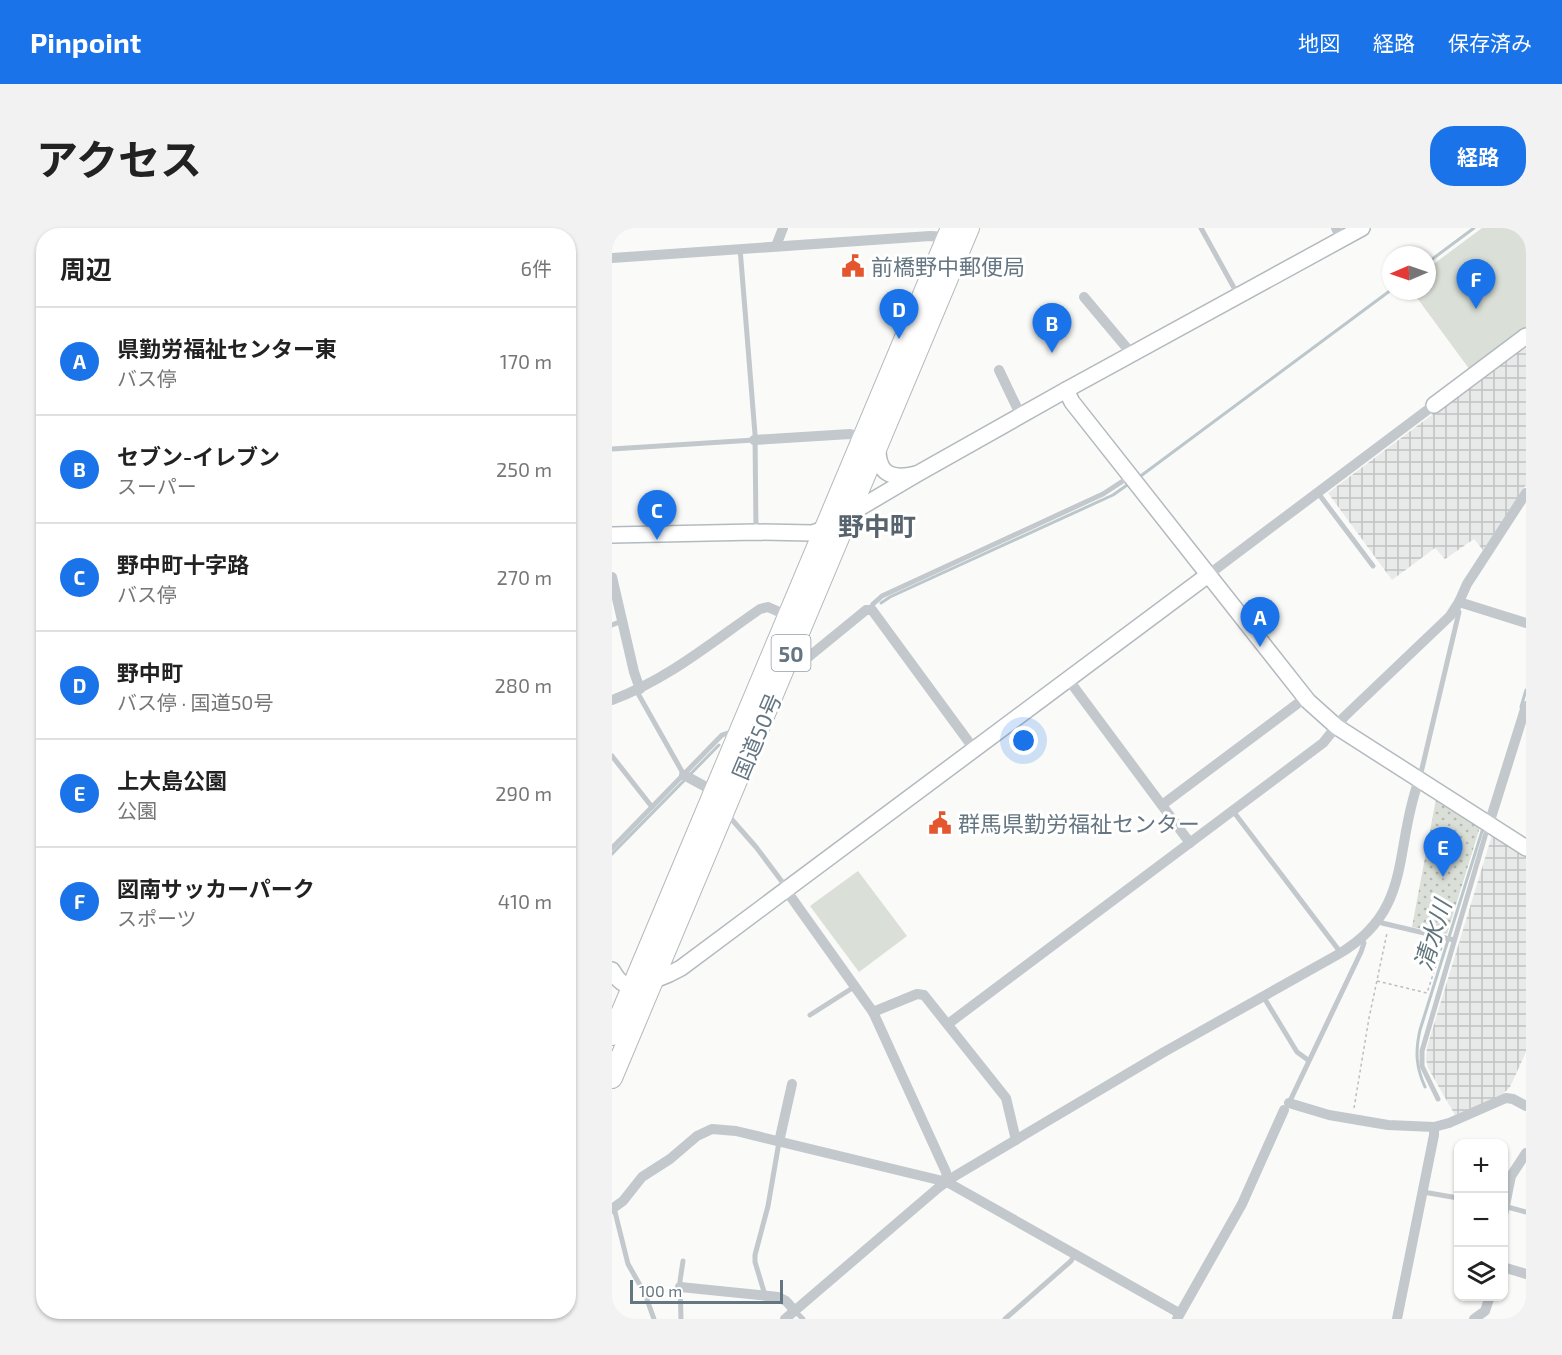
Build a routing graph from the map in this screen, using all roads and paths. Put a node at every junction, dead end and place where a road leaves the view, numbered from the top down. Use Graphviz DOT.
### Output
graph roads {
  1 [pos="783,228"];
  2 [pos="1201,228"];
  3 [pos="1362,228"];
  4 [pos="958,233"];
  5 [pos="1340,236"];
  6 [pos="776,246"];
  7 [pos="740,249"];
  8 [pos="612,258"];
  9 [pos="1239,296"];
  10 [pos="1084,297"];
  11 [pos="1526,336"];
  12 [pos="1130,356"];
  13 [pos="999,370"];
  14 [pos="1066,390"];
  15 [pos="1434,405"];
  16 [pos="1021,416"];
  17 [pos="754,440"];
  18 [pos="871,442"];
  19 [pos="612,449"];
  20 [pos="917,474"];
  21 [pos="1130,476"];
  22 [pos="1318,493"];
  23 [pos="1526,493"];
  24 [pos="849,514"];
  25 [pos="824,529"];
  26 [pos="756,532"];
  27 [pos="612,535"];
  28 [pos="1373,566"];
  29 [pos="1208,575"];
  30 [pos="612,577"];
  31 [pos="1458,605"];
  32 [pos="871,609"];
  33 [pos="788,616"];
  34 [pos="617,623"];
  35 [pos="1526,623"];
  36 [pos="790,654"];
  37 [pos="1068,679"];
  38 [pos="638,690"];
  39 [pos="1305,698"];
  40 [pos="612,700"];
  41 [pos="1526,706"];
  42 [pos="1337,727"];
  43 [pos="738,736"];
  44 [pos="974,749"];
  45 [pos="612,756"];
  46 [pos="684,775"];
  47 [pos="1419,780"];
  48 [pos="713,793"];
  49 [pos="1162,805"];
  50 [pos="652,807"];
  51 [pos="724,811"];
  52 [pos="1233,811"];
  53 [pos="1489,824"];
  54 [pos="1190,843"];
  55 [pos="612,848"];
  56 [pos="1526,848"];
  57 [pos="786,890"];
  58 [pos="1383,922"];
  59 [pos="1445,938"];
  60 [pos="1361,939"];
  61 [pos="1454,940"];
  62 [pos="1341,953"];
  63 [pos="612,970"];
  64 [pos="653,980"];
  65 [pos="1377,981"];
  66 [pos="633,984"];
  67 [pos="855,986"];
  68 [pos="1263,996"];
  69 [pos="873,1012"];
  70 [pos="616,1014"];
  71 [pos="810,1015"];
  72 [pos="948,1024"];
  73 [pos="612,1035"];
  74 [pos="1308,1060"];
  75 [pos="612,1078"];
  76 [pos="792,1084"];
  77 [pos="1438,1099"];
  78 [pos="1526,1106"];
  79 [pos="1286,1107"];
  80 [pos="1353,1118"];
  81 [pos="1434,1127"];
  82 [pos="1017,1140"];
  83 [pos="779,1142"];
  84 [pos="1526,1153"];
  85 [pos="947,1182"];
  86 [pos="1423,1192"];
  87 [pos="1507,1193"];
  88 [pos="1454,1197"];
  89 [pos="613,1209"];
  90 [pos="1508,1210"];
  91 [pos="1526,1212"];
  92 [pos="1075,1254"];
  93 [pos="683,1261"];
  94 [pos="1508,1269"];
  95 [pos="1526,1274"];
  96 [pos="680,1287"];
  97 [pos="765,1295"];
  98 [pos="1488,1301"];
  99 [pos="799,1315"];
  100 [pos="1178,1316"];
  101 [pos="654,1319"];
  102 [pos="681,1319"];
  103 [pos="785,1319"];
  104 [pos="1005,1319"];
  105 [pos="1397,1319"];
  106 [pos="1474,1319"];
  1 -- 6 [label="street"];
  2 -- 9 [label="lane"];
  3 -- 5 [label="street"];
  4 -- 6 [label="street"];
  4 -- 18 [label="highway, 国道50号 / 50"];
  5 -- 9 [label="street"];
  6 -- 7 [label="street"];
  7 -- 8 [label="street"];
  7 -- 17 [label="lane"];
  9 -- 12 [label="street"];
  10 -- 12 [label="street"];
  11 -- 15 [label="street"];
  12 -- 14 [label="street"];
  13 -- 16 [label="street"];
  14 -- 16 [label="street"];
  14 -- 21 [label="street"];
  15 -- 22 [label="street"];
  16 -- 20 [label="street"];
  17 -- 18 [label="street"];
  17 -- 19 [label="lane"];
  17 -- 26 [label="lane"];
  18 -- 20 [label="street"];
  18 -- 24 [label="highway, 国道50号 / 50"];
  18 -- 25 [label="highway, 国道50号 / 50"];
  20 -- 24 [label="street"];
  21 -- 29 [label="street"];
  21 -- 32 [label="lane"];
  22 -- 28 [label="lane"];
  22 -- 29 [label="street"];
  23 -- 31 [label="street"];
  24 -- 25 [label="street"];
  24 -- 36 [label="highway, 国道50号 / 50"];
  25 -- 26 [label="street"];
  25 -- 33 [label="highway, 国道50号 / 50"];
  26 -- 27 [label="street"];
  29 -- 37 [label="street"];
  29 -- 39 [label="street"];
  30 -- 34 [label="street"];
  31 -- 35 [label="street"];
  31 -- 42 [label="street"];
  31 -- 47 [label="lane"];
  32 -- 36 [label="street"];
  32 -- 44 [label="street"];
  33 -- 38 [label="street"];
  33 -- 43 [label="highway, 国道50号 / 50"];
  34 -- 38 [label="street"];
  36 -- 51 [label="highway, 国道50号 / 50"];
  37 -- 44 [label="street"];
  37 -- 49 [label="street"];
  38 -- 40 [label="street"];
  38 -- 46 [label="lane"];
  39 -- 42 [label="street"];
  39 -- 49 [label="street"];
  41 -- 53 [label="street"];
  42 -- 47 [label="street"];
  42 -- 52 [label="street"];
  43 -- 46 [label="lane"];
  43 -- 48 [label="highway, 国道50号 / 50"];
  44 -- 57 [label="street"];
  45 -- 50 [label="lane"];
  46 -- 48 [label="street"];
  46 -- 50 [label="lane"];
  47 -- 53 [label="street"];
  47 -- 58 [label="street"];
  48 -- 51 [label="street"];
  48 -- 66 [label="highway, 国道50号 / 50"];
  49 -- 54 [label="street"];
  50 -- 55 [label="lane"];
  51 -- 57 [label="lane"];
  51 -- 64 [label="highway, 国道50号 / 50"];
  52 -- 54 [label="street"];
  52 -- 62 [label="lane"];
  53 -- 56 [label="street"];
  53 -- 61 [label="lane"];
  54 -- 72 [label="street"];
  57 -- 64 [label="street"];
  57 -- 67 [label="street"];
  58 -- 59 [label="lane"];
  58 -- 60 [label="street"];
  58 -- 65 [label="path"];
  59 -- 61 [label="lane"];
  59 -- 65 [label="path"];
  60 -- 62 [label="street"];
  60 -- 74 [label="lane"];
  61 -- 77 [label="lane"];
  62 -- 68 [label="street"];
  63 -- 66 [label="street"];
  64 -- 66 [label="street"];
  64 -- 75 [label="highway, 国道50号 / 50"];
  65 -- 80 [label="path"];
  66 -- 70 [label="highway, 国道50号 / 50"];
  67 -- 69 [label="street"];
  67 -- 71 [label="lane"];
  68 -- 74 [label="lane"];
  68 -- 82 [label="street"];
  69 -- 72 [label="street"];
  69 -- 85 [label="street"];
  70 -- 73 [label="highway, 国道50号 / 50"];
  72 -- 82 [label="street"];
  74 -- 79 [label="lane"];
  76 -- 83 [label="street"];
  78 -- 81 [label="street"];
  79 -- 80 [label="street"];
  79 -- 100 [label="street"];
  80 -- 81 [label="street"];
  81 -- 86 [label="street"];
  82 -- 85 [label="street"];
  83 -- 85 [label="street"];
  83 -- 89 [label="street"];
  83 -- 97 [label="lane"];
  84 -- 87 [label="street"];
  85 -- 92 [label="street"];
  85 -- 99 [label="street"];
  86 -- 88 [label="lane"];
  86 -- 105 [label="street"];
  89 -- 101 [label="lane"];
  90 -- 91 [label="lane"];
  92 -- 100 [label="street"];
  92 -- 104 [label="lane"];
  93 -- 96 [label="lane"];
  94 -- 95 [label="street"];
  96 -- 97 [label="street"];
  96 -- 102 [label="lane"];
  97 -- 99 [label="street"];
  98 -- 106 [label="street"];
  99 -- 103 [label="street"];
}
